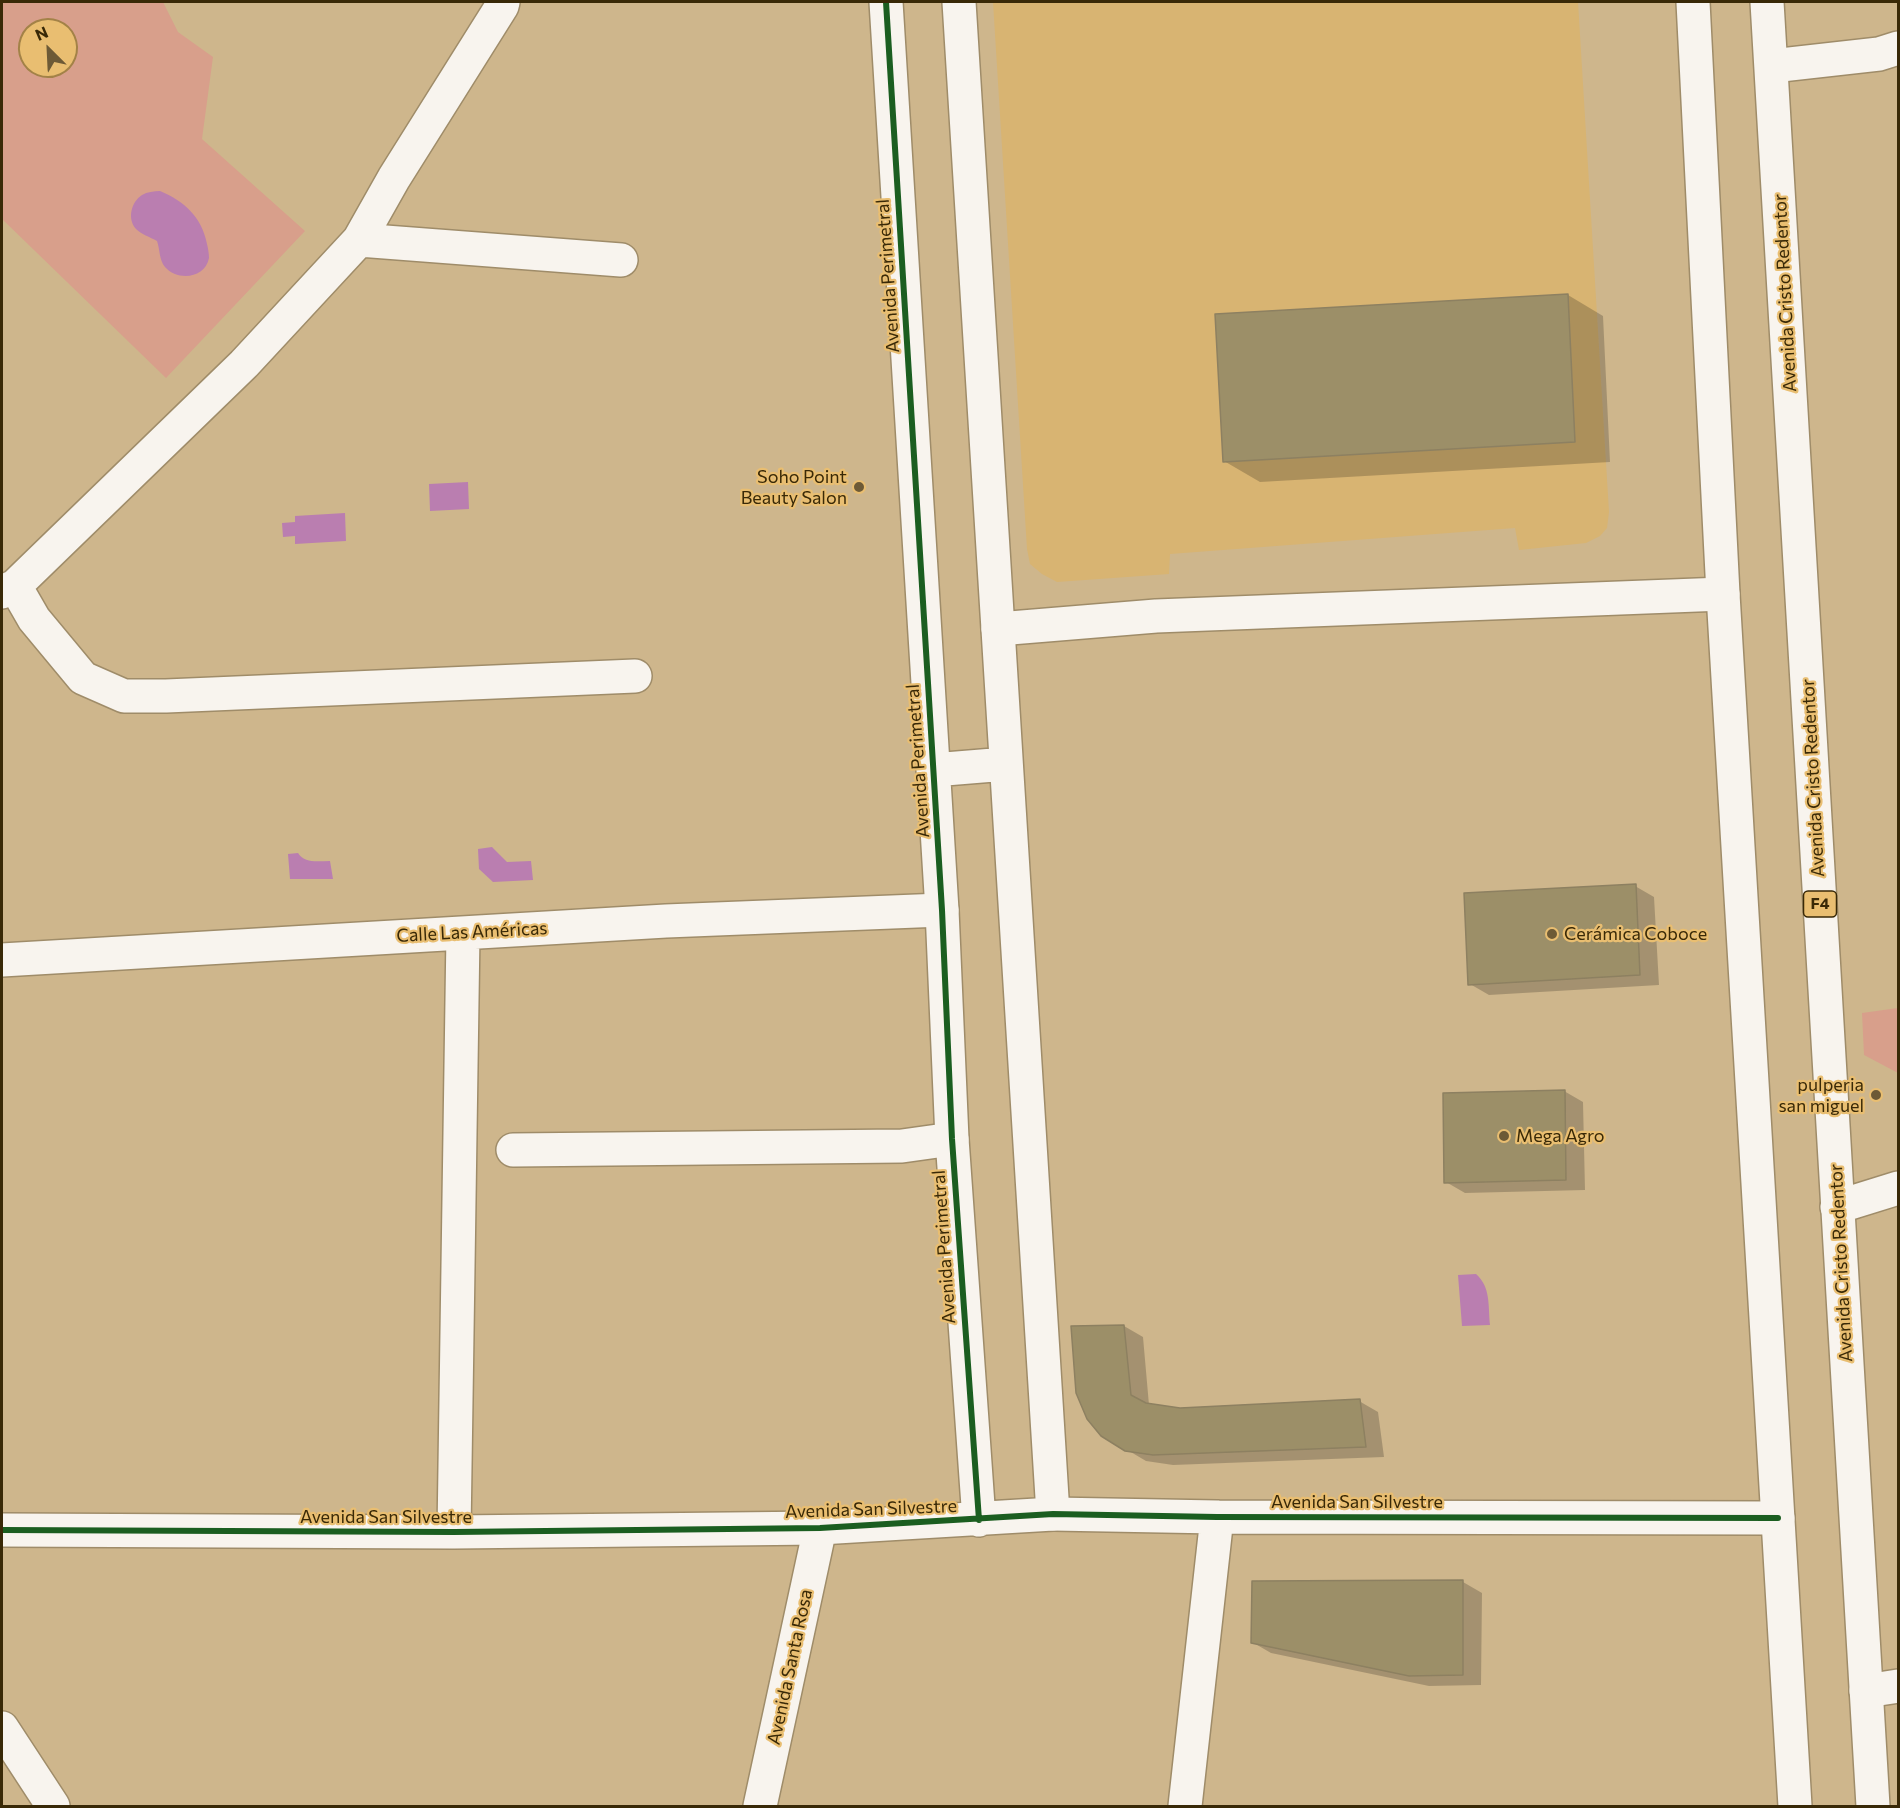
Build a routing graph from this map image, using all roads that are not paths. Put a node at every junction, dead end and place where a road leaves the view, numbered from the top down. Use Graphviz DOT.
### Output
graph roads {
  1 [pos="502,2"];
  2 [pos="886,2"];
  3 [pos="959,2"];
  4 [pos="1693,2"];
  5 [pos="1767,2"];
  6 [pos="1899,48"];
  7 [pos="1772,66"];
  8 [pos="359,240"];
  9 [pos="621,260"];
  10 [pos="8,589"];
  11 [pos="1723,594"];
  12 [pos="998,629"];
  13 [pos="635,676"];
  14 [pos="1006,764"];
  15 [pos="933,770"];
  16 [pos="942,910"];
  17 [pos="463,933"];
  18 [pos="2,960"];
  19 [pos="952,1139"];
  20 [pos="513,1150"];
  21 [pos="1899,1188"];
  22 [pos="1837,1207"];
  23 [pos="1053,1514"];
  24 [pos="1217,1517"];
  25 [pos="1778,1518"];
  26 [pos="979,1520"];
  27 [pos="820,1528"];
  28 [pos="2,1530"];
  29 [pos="454,1532"];
  30 [pos="1899,1686"];
  31 [pos="1866,1691"];
  32 [pos="2,1728"];
  33 [pos="53,1806"];
  34 [pos="760,1806"];
  35 [pos="1185,1806"];
  36 [pos="1795,1806"];
  37 [pos="1873,1806"];
  1 -- 8 [label="main road"];
  2 -- 15 [label="main road, Avenida Perimetral"];
  3 -- 12 [label="main road"];
  4 -- 11 [label="main road"];
  5 -- 7 [label="main road, Avenida Cristo Redentor / F4"];
  6 -- 7 [label="main road"];
  7 -- 22 [label="main road, Avenida Cristo Redentor / F4"];
  8 -- 9 [label="main road"];
  8 -- 10 [label="main road"];
  10 -- 13 [label="main road"];
  11 -- 12 [label="main road"];
  11 -- 25 [label="main road"];
  12 -- 14 [label="main road"];
  14 -- 15 [label="main road"];
  14 -- 23 [label="main road"];
  15 -- 16 [label="main road, Avenida Perimetral"];
  16 -- 17 [label="main road, Calle Las Américas"];
  16 -- 19 [label="main road, Avenida Perimetral"];
  17 -- 18 [label="main road, Calle Las Américas"];
  17 -- 29 [label="main road"];
  19 -- 20 [label="main road"];
  19 -- 26 [label="main road, Avenida Perimetral"];
  21 -- 22 [label="main road"];
  22 -- 31 [label="main road, Avenida Cristo Redentor / F4"];
  23 -- 24 [label="main road, Avenida San Silvestre"];
  23 -- 26 [label="main road, Avenida San Silvestre"];
  24 -- 25 [label="main road, Avenida San Silvestre"];
  24 -- 35 [label="main road"];
  25 -- 36 [label="main road"];
  26 -- 27 [label="main road, Avenida San Silvestre"];
  27 -- 29 [label="main road, Avenida San Silvestre"];
  27 -- 34 [label="main road, Avenida Santa Rosa"];
  28 -- 29 [label="main road, Avenida San Silvestre"];
  30 -- 31 [label="main road"];
  31 -- 37 [label="main road, Avenida Cristo Redentor / F4"];
  32 -- 33 [label="main road"];
}
